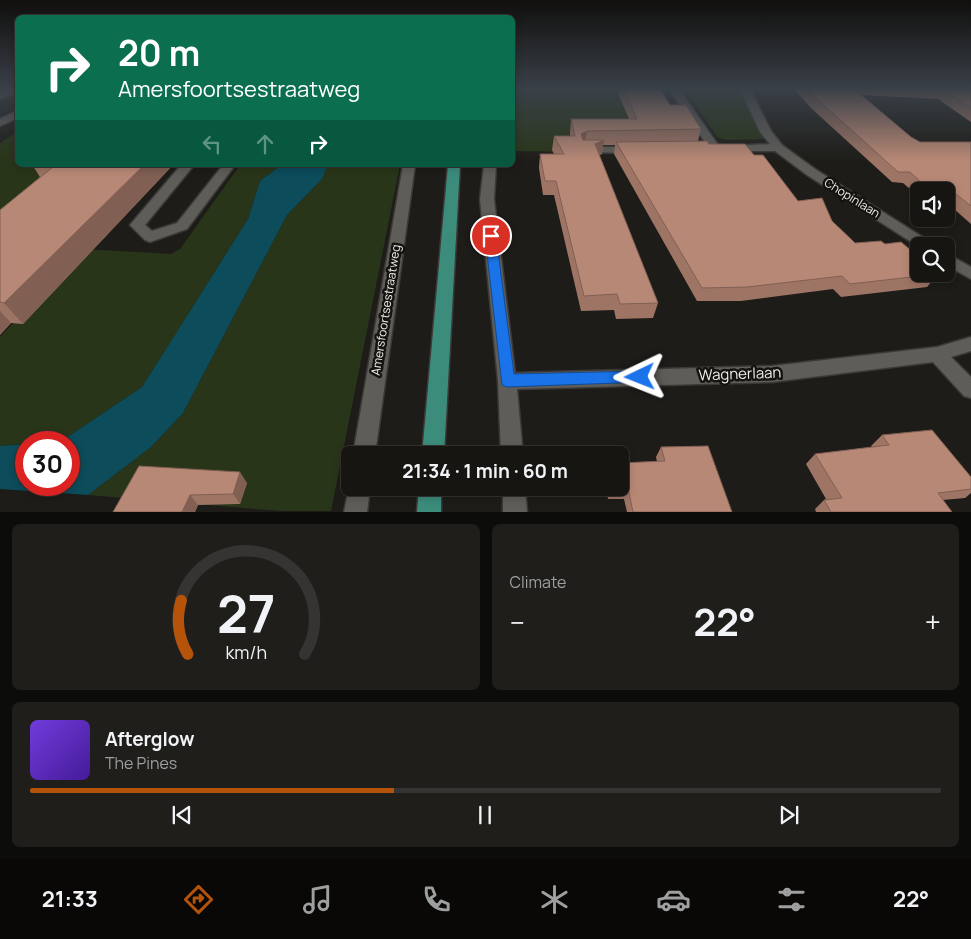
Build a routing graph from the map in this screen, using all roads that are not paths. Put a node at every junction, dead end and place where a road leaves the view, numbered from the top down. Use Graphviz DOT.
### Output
graph roads {
  1 [pos="690,113"];
  2 [pos="757,113"];
  3 [pos="15,114"];
  4 [pos="0,123"];
  5 [pos="778,147"];
  6 [pos="696,149"];
  7 [pos="715,149"];
  8 [pos="584,150"];
  9 [pos="650,150"];
  10 [pos="186,167"];
  11 [pos="227,167"];
  12 [pos="408,167"];
  13 [pos="454,167"];
  14 [pos="490,167"];
  15 [pos="913,237"];
  16 [pos="955,264"];
  17 [pos="971,274"];
  18 [pos="971,344"];
  19 [pos="937,354"];
  20 [pos="507,381"];
  21 [pos="971,390"];
  22 [pos="365,446"];
  23 [pos="434,446"];
  24 [pos="511,446"];
  25 [pos="357,496"];
  26 [pos="430,496"];
  27 [pos="514,496"];
  28 [pos="355,512"];
  29 [pos="429,512"];
  30 [pos="515,512"];
  1 -- 7 [label="street"];
  2 -- 5 [label="street, Chopinlaan"];
  3 -- 4 [label="street"];
  5 -- 7 [label="street"];
  5 -- 15 [label="street, Chopinlaan"];
  6 -- 7 [label="street"];
  8 -- 9 [label="street"];
  10 -- 11 [label="street"];
  12 -- 22 [label="street, Amersfoortsestraatweg"];
  13 -- 23 [label="main road"];
  14 -- 20 [label="street"];
  16 -- 17 [label="street"];
  18 -- 19 [label="street, Wagnerlaan"];
  19 -- 20 [label="street, Wagnerlaan"];
  19 -- 21 [label="street"];
  20 -- 24 [label="street"];
  25 -- 28 [label="street"];
  26 -- 29 [label="main road"];
  27 -- 30 [label="street"];
}
